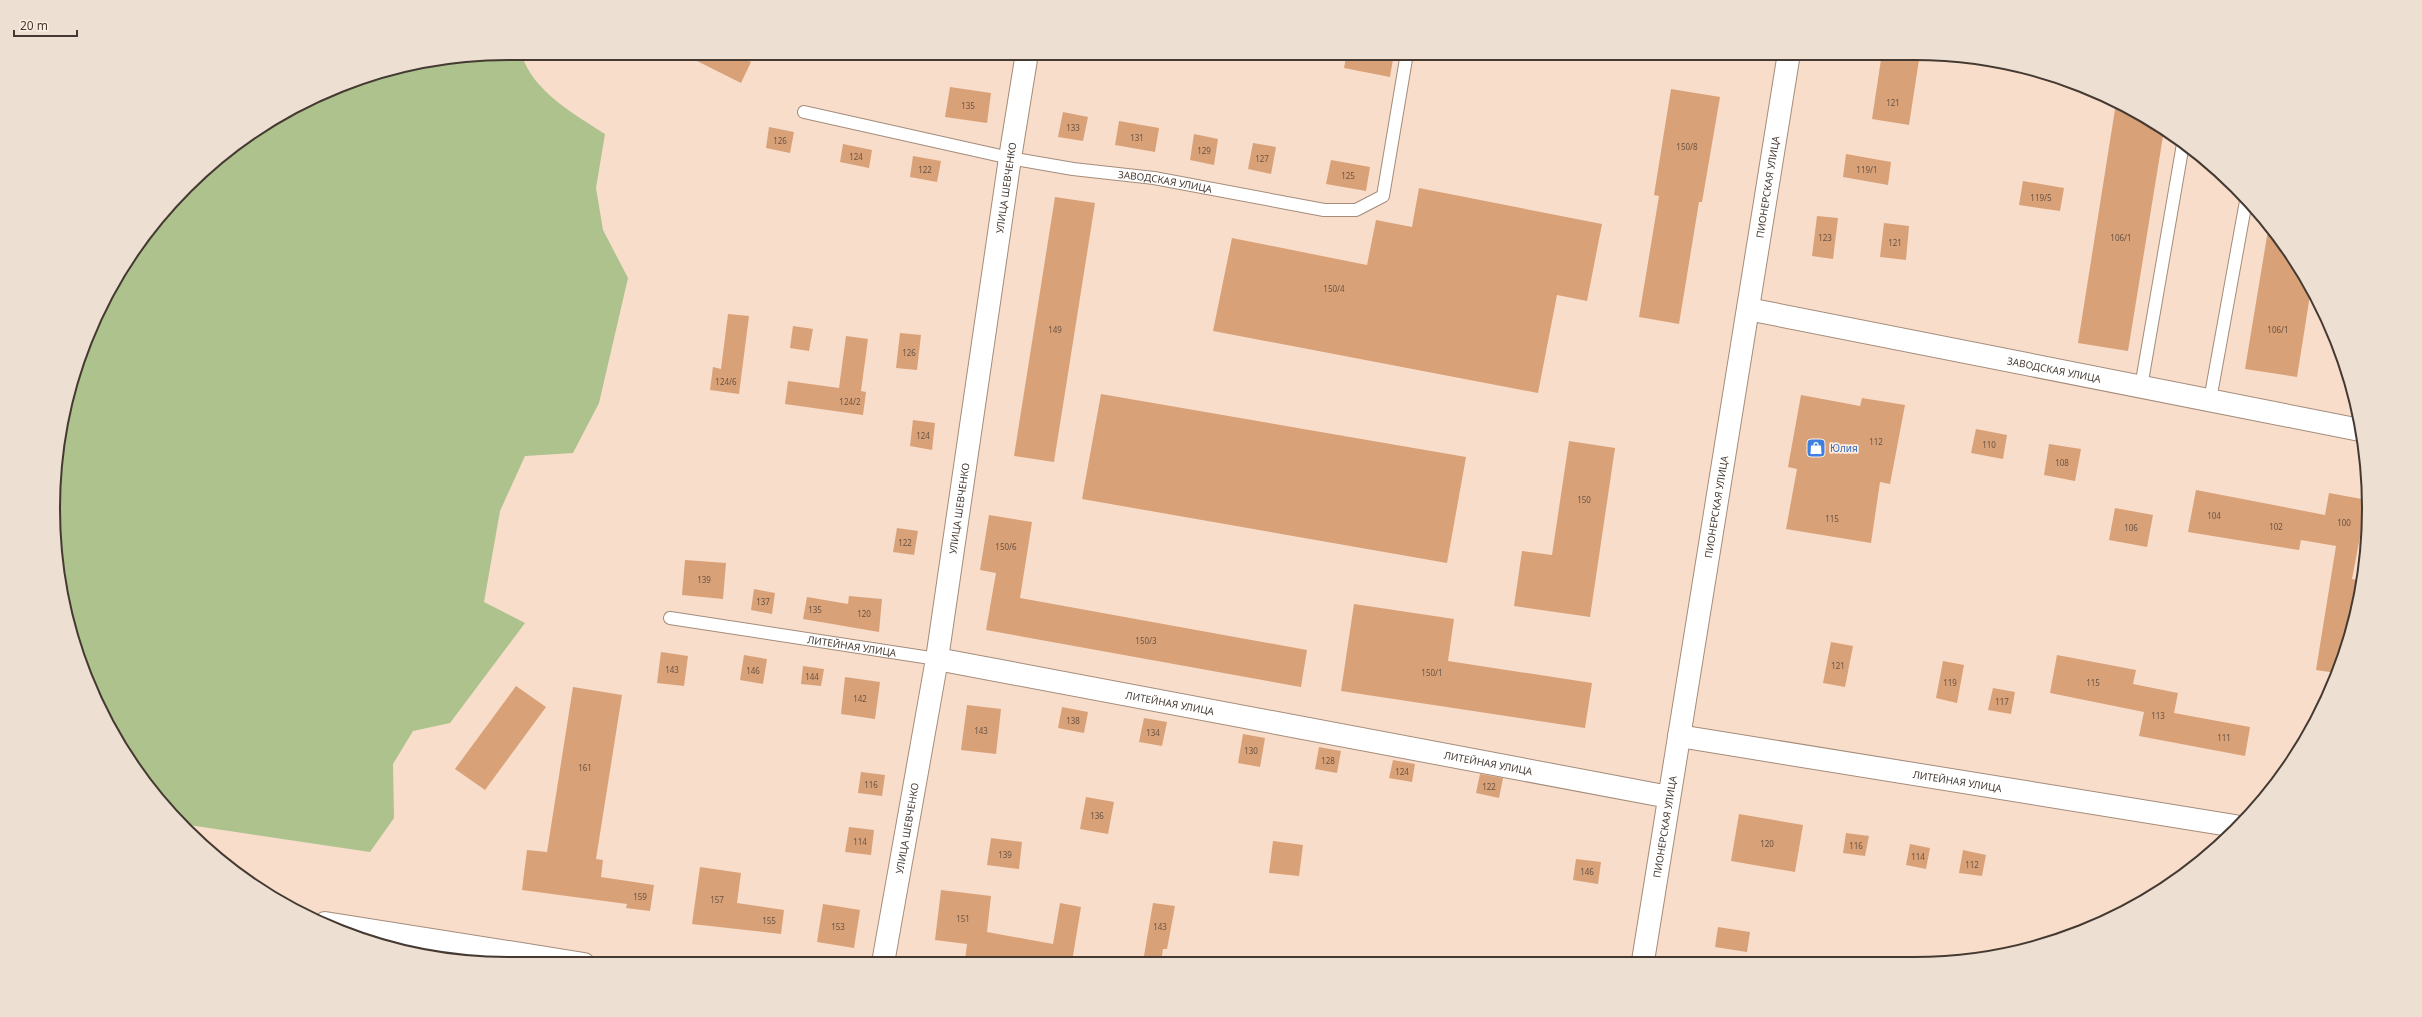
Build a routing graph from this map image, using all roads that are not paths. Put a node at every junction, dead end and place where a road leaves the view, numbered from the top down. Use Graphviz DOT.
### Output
graph roads {
  1 [pos="1026,60"];
  2 [pos="1406,60"];
  3 [pos="1788,60"];
  4 [pos="804,112"];
  5 [pos="2182,149"];
  6 [pos="1010,158"];
  7 [pos="2245,206"];
  8 [pos="1748,309"];
  9 [pos="2141,387"];
  10 [pos="2210,400"];
  11 [pos="2354,429"];
  12 [pos="670,618"];
  13 [pos="937,659"];
  14 [pos="1679,736"];
  15 [pos="1669,797"];
  16 [pos="2232,825"];
  17 [pos="346,926"];
  18 [pos="540,957"];
  19 [pos="884,957"];
  20 [pos="1644,957"];
  1 -- 6 [label="street, УЛИЦА ШЕВЧЕНКО"];
  2 -- 6 [label="lane, ЗАВОДСКАЯ УЛИЦА"];
  3 -- 8 [label="street, ПИОНЕРСКАЯ УЛИЦА"];
  4 -- 6 [label="lane, ЗАВОДСКАЯ УЛИЦА"];
  5 -- 9 [label="lane"];
  6 -- 13 [label="street, УЛИЦА ШЕВЧЕНКО"];
  7 -- 10 [label="lane"];
  8 -- 9 [label="street, ЗАВОДСКАЯ УЛИЦА"];
  8 -- 14 [label="street, ПИОНЕРСКАЯ УЛИЦА"];
  9 -- 10 [label="street, ЗАВОДСКАЯ УЛИЦА"];
  10 -- 11 [label="street, ЗАВОДСКАЯ УЛИЦА"];
  12 -- 13 [label="lane, ЛИТЕЙНАЯ УЛИЦА"];
  13 -- 15 [label="street, ЛИТЕЙНАЯ УЛИЦА"];
  13 -- 19 [label="street, УЛИЦА ШЕВЧЕНКО"];
  14 -- 15 [label="street, ПИОНЕРСКАЯ УЛИЦА"];
  14 -- 16 [label="street, ЛИТЕЙНАЯ УЛИЦА"];
  15 -- 20 [label="street, ПИОНЕРСКАЯ УЛИЦА"];
  17 -- 18 [label="street"];
}
